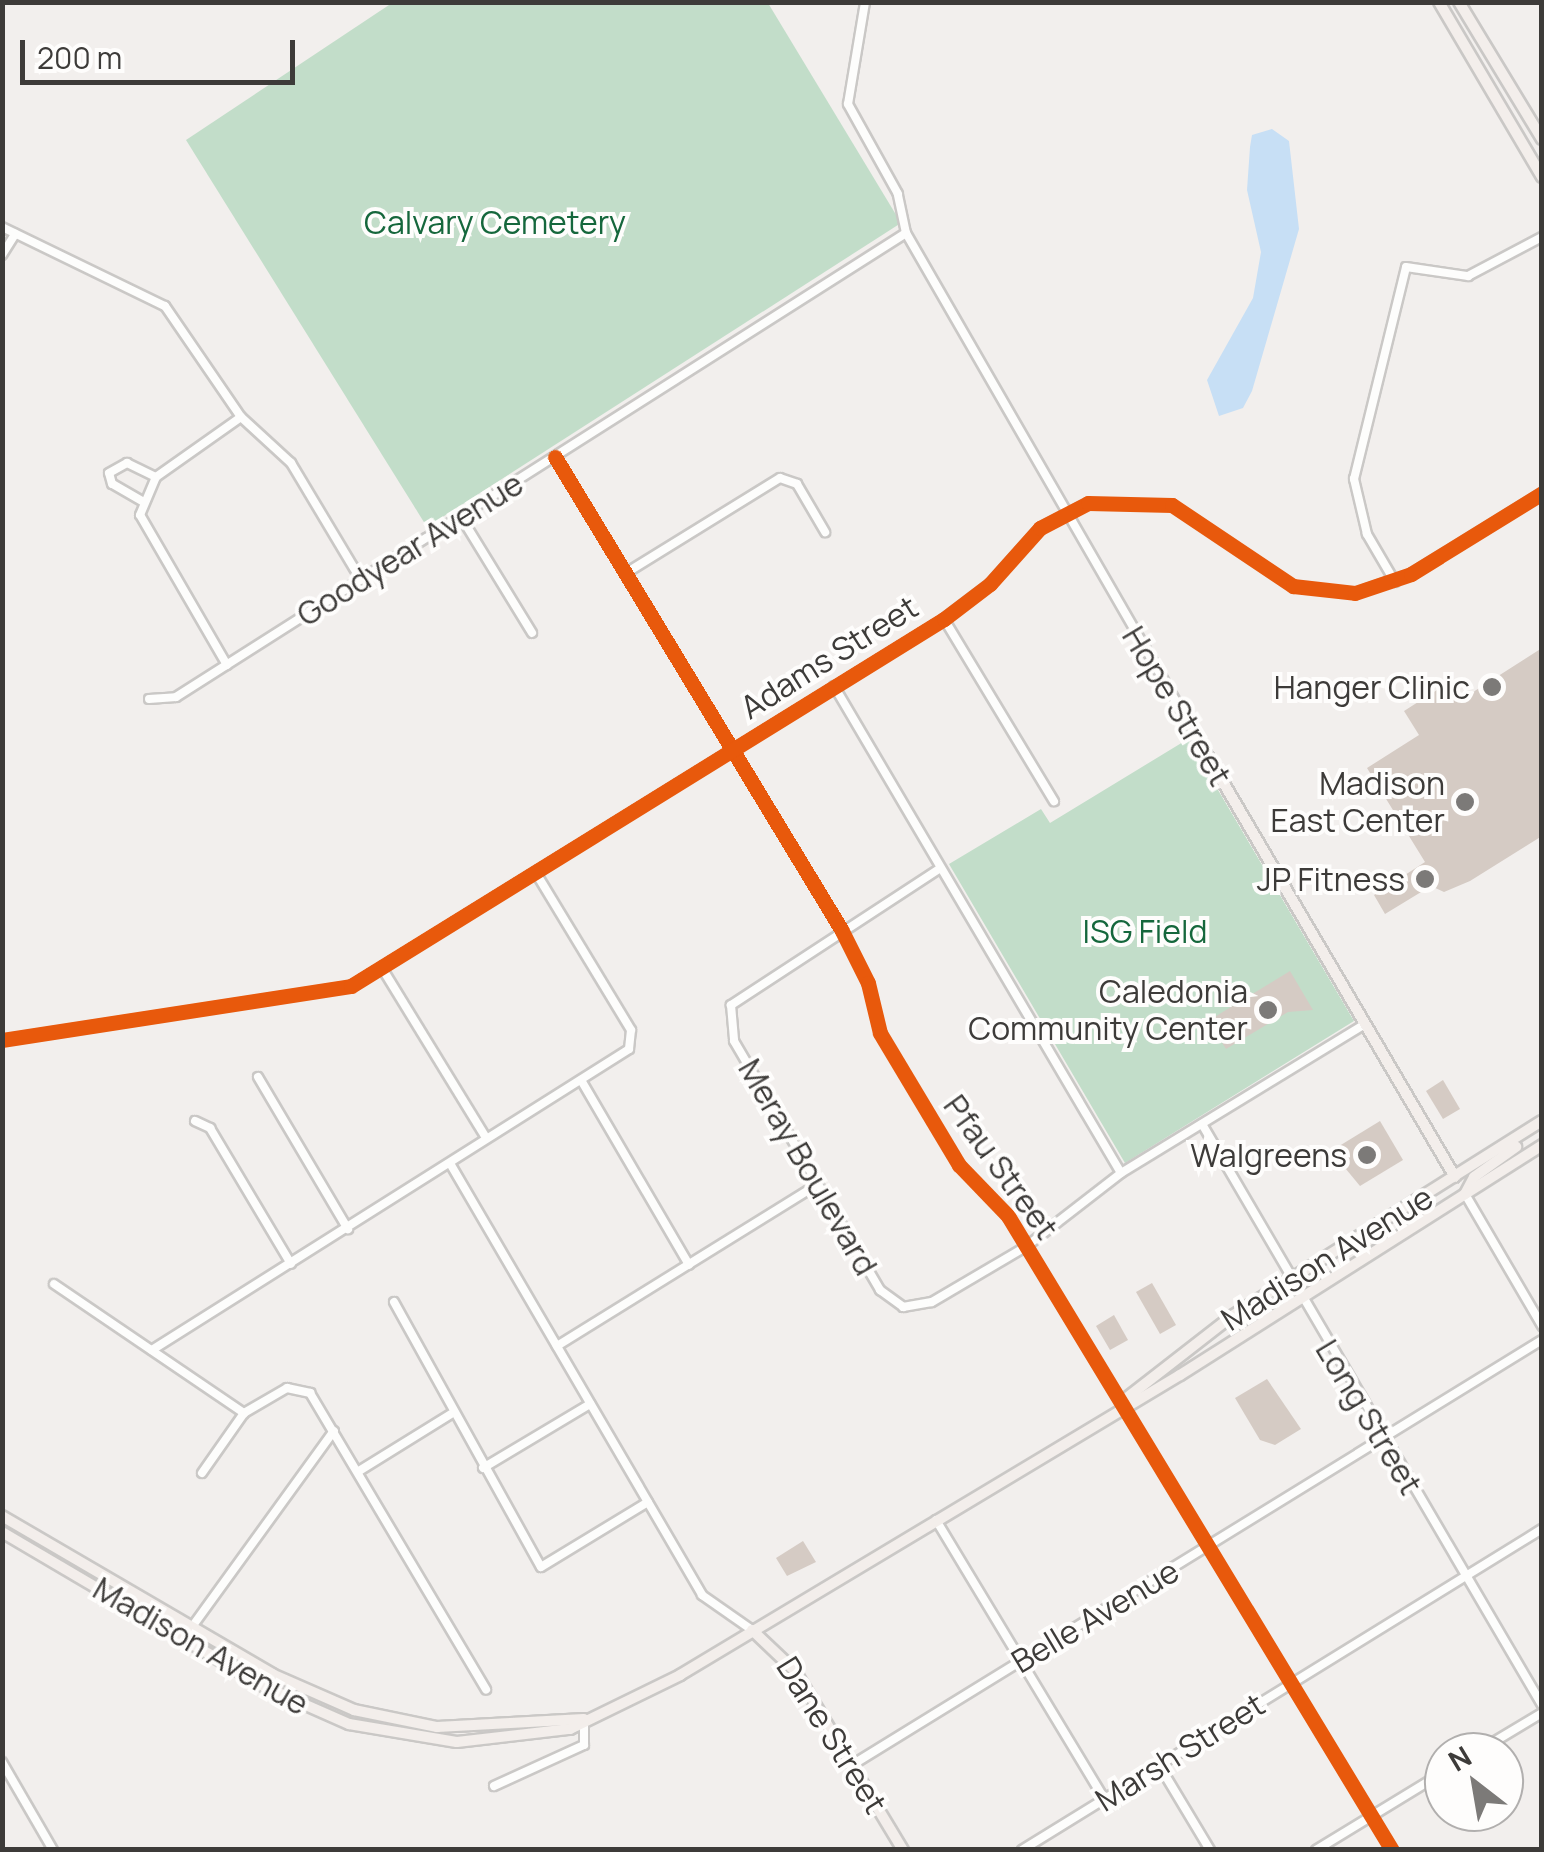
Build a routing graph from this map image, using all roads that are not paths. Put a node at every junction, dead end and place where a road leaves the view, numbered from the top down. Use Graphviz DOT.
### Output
graph roads {
  1 [pos="865,2"];
  2 [pos="1439,2"];
  3 [pos="1459,2"];
  4 [pos="1542,139"];
  5 [pos="1542,177"];
  6 [pos="2,227"];
  7 [pos="906,232"];
  8 [pos="15,234"];
  9 [pos="1542,237"];
  10 [pos="2,256"];
  11 [pos="241,417"];
  12 [pos="555,457"];
  13 [pos="156,478"];
  14 [pos="1542,493"];
  15 [pos="142,501"];
  16 [pos="1064,512"];
  17 [pos="461,517"];
  18 [pos="825,532"];
  19 [pos="626,574"];
  20 [pos="361,580"];
  21 [pos="1395,582"];
  22 [pos="944,619"];
  23 [pos="532,633"];
  24 [pos="227,664"];
  25 [pos="834,686"];
  26 [pos="149,699"];
  27 [pos="1193,731"];
  28 [pos="731,750"];
  29 [pos="1054,801"];
  30 [pos="939,868"];
  31 [pos="536,873"];
  32 [pos="841,930"];
  33 [pos="382,968"];
  34 [pos="1364,1024"];
  35 [pos="2,1040"];
  36 [pos="258,1077"];
  37 [pos="581,1080"];
  38 [pos="195,1121"];
  39 [pos="1542,1121"];
  40 [pos="1202,1124"];
  41 [pos="486,1138"];
  42 [pos="1541,1146"];
  43 [pos="451,1164"];
  44 [pos="1120,1174"];
  45 [pos="1455,1177"];
  46 [pos="817,1184"];
  47 [pos="1464,1194"];
  48 [pos="348,1229"];
  49 [pos="1026,1246"];
  50 [pos="292,1264"];
  51 [pos="689,1264"];
  52 [pos="1290,1280"];
  53 [pos="54,1284"];
  54 [pos="1299,1297"];
  55 [pos="394,1302"];
  56 [pos="1542,1326"];
  57 [pos="1542,1340"];
  58 [pos="557,1346"];
  59 [pos="152,1350"];
  60 [pos="590,1404"];
  61 [pos="1120,1404"];
  62 [pos="244,1412"];
  63 [pos="451,1414"];
  64 [pos="334,1431"];
  65 [pos="1382,1440"];
  66 [pos="483,1468"];
  67 [pos="359,1471"];
  68 [pos="202,1473"];
  69 [pos="648,1502"];
  70 [pos="2,1516"];
  71 [pos="935,1518"];
  72 [pos="1542,1529"];
  73 [pos="2,1532"];
  74 [pos="1206,1548"];
  75 [pos="1463,1577"];
  76 [pos="192,1627"];
  77 [pos="752,1630"];
  78 [pos="184,1639"];
  79 [pos="1020,1661"];
  80 [pos="1290,1684"];
  81 [pos="486,1690"];
  82 [pos="1542,1709"];
  83 [pos="584,1719"];
  84 [pos="1507,1732"];
  85 [pos="2,1762"];
  86 [pos="852,1765"];
  87 [pos="1159,1765"];
  88 [pos="1424,1784"];
  89 [pos="494,1786"];
  90 [pos="1104,1799"];
  91 [pos="1371,1816"];
  92 [pos="900,1848"];
  93 [pos="53,1850"];
  94 [pos="1022,1850"];
  95 [pos="1210,1850"];
  96 [pos="1316,1850"];
  97 [pos="1392,1850"];
  1 -- 7 [label="street"];
  2 -- 5 [label="main road"];
  3 -- 4 [label="main road"];
  6 -- 8 [label="street"];
  7 -- 12 [label="street, Goodyear Avenue"];
  7 -- 16 [label="street, Hope Street"];
  8 -- 10 [label="street"];
  8 -- 11 [label="street"];
  9 -- 21 [label="street"];
  11 -- 13 [label="street"];
  11 -- 20 [label="street"];
  12 -- 17 [label="street, Goodyear Avenue"];
  12 -- 19 [label="street, Pfau Street"];
  13 -- 15 [label="street"];
  13 -- 15 [label="street"];
  14 -- 21 [label="street"];
  15 -- 24 [label="street"];
  16 -- 21 [label="street"];
  16 -- 22 [label="street, Adams Street"];
  16 -- 27 [label="street, Hope Street"];
  17 -- 20 [label="street, Goodyear Avenue"];
  17 -- 23 [label="street"];
  18 -- 19 [label="street"];
  19 -- 28 [label="street, Pfau Street"];
  20 -- 24 [label="street, Goodyear Avenue"];
  22 -- 25 [label="street, Adams Street"];
  22 -- 29 [label="street"];
  24 -- 26 [label="street, Goodyear Avenue"];
  25 -- 28 [label="street, Adams Street"];
  25 -- 30 [label="street"];
  27 -- 34 [label="main road, Hope Street"];
  28 -- 31 [label="street, Adams Street"];
  28 -- 32 [label="street, Pfau Street"];
  30 -- 32 [label="street, Meray Boulevard"];
  30 -- 44 [label="street"];
  31 -- 33 [label="street, Adams Street"];
  31 -- 37 [label="street"];
  32 -- 46 [label="street, Meray Boulevard"];
  32 -- 49 [label="street, Pfau Street"];
  33 -- 35 [label="street, Adams Street"];
  33 -- 41 [label="street"];
  34 -- 40 [label="street, Meray Boulevard"];
  34 -- 45 [label="main road, Hope Street"];
  36 -- 48 [label="street"];
  37 -- 41 [label="street"];
  37 -- 51 [label="street"];
  38 -- 50 [label="street"];
  39 -- 45 [label="main road, Madison Avenue"];
  39 -- 47 [label="main road"];
  40 -- 44 [label="street, Meray Boulevard"];
  40 -- 52 [label="street, Long Street"];
  41 -- 43 [label="street"];
  42 -- 47 [label="main road, Madison Avenue"];
  43 -- 48 [label="street"];
  43 -- 58 [label="street"];
  44 -- 49 [label="street, Meray Boulevard"];
  45 -- 52 [label="main road, Madison Avenue"];
  46 -- 49 [label="street, Meray Boulevard"];
  46 -- 51 [label="street"];
  47 -- 54 [label="main road, Madison Avenue"];
  47 -- 56 [label="street"];
  48 -- 50 [label="street"];
  49 -- 61 [label="street, Pfau Street"];
  50 -- 59 [label="street"];
  51 -- 58 [label="street"];
  52 -- 54 [label="street, Long Street"];
  52 -- 61 [label="main road, Madison Avenue"];
  53 -- 59 [label="street"];
  54 -- 61 [label="main road, Madison Avenue"];
  54 -- 65 [label="street, Long Street"];
  55 -- 63 [label="street"];
  57 -- 65 [label="street, Belle Avenue"];
  58 -- 60 [label="street"];
  59 -- 62 [label="street"];
  60 -- 66 [label="street"];
  60 -- 69 [label="street"];
  61 -- 71 [label="main road, Madison Avenue"];
  61 -- 74 [label="street, Pfau Street"];
  62 -- 64 [label="street"];
  62 -- 68 [label="street"];
  63 -- 66 [label="street"];
  63 -- 67 [label="street"];
  64 -- 67 [label="street"];
  64 -- 76 [label="street"];
  65 -- 74 [label="street, Belle Avenue"];
  65 -- 75 [label="street, Long Street"];
  66 -- 69 [label="street"];
  67 -- 81 [label="street"];
  69 -- 77 [label="street"];
  70 -- 76 [label="main road, Madison Avenue"];
  71 -- 77 [label="main road, Madison Avenue"];
  71 -- 79 [label="street"];
  72 -- 75 [label="street, Marsh Street"];
  73 -- 78 [label="main road, Madison Avenue"];
  74 -- 79 [label="street, Belle Avenue"];
  74 -- 80 [label="street, Pfau Street"];
  75 -- 80 [label="street, Marsh Street"];
  75 -- 82 [label="street, Long Street"];
  76 -- 78 [label="street"];
  76 -- 83 [label="main road, Madison Avenue"];
  77 -- 83 [label="main road, Madison Avenue"];
  77 -- 86 [label="main road, Dane Street"];
  78 -- 83 [label="main road, Madison Avenue"];
  79 -- 86 [label="street, Belle Avenue"];
  79 -- 90 [label="street"];
  80 -- 87 [label="street, Marsh Street"];
  80 -- 91 [label="street, Pfau Street"];
  82 -- 84 [label="street"];
  83 -- 89 [label="street"];
  85 -- 93 [label="street"];
  86 -- 92 [label="main road, Dane Street"];
  87 -- 90 [label="street, Marsh Street"];
  87 -- 95 [label="street"];
  88 -- 91 [label="street"];
  90 -- 94 [label="street, Marsh Street"];
  91 -- 96 [label="street"];
  91 -- 97 [label="street, Pfau Street"];
}
